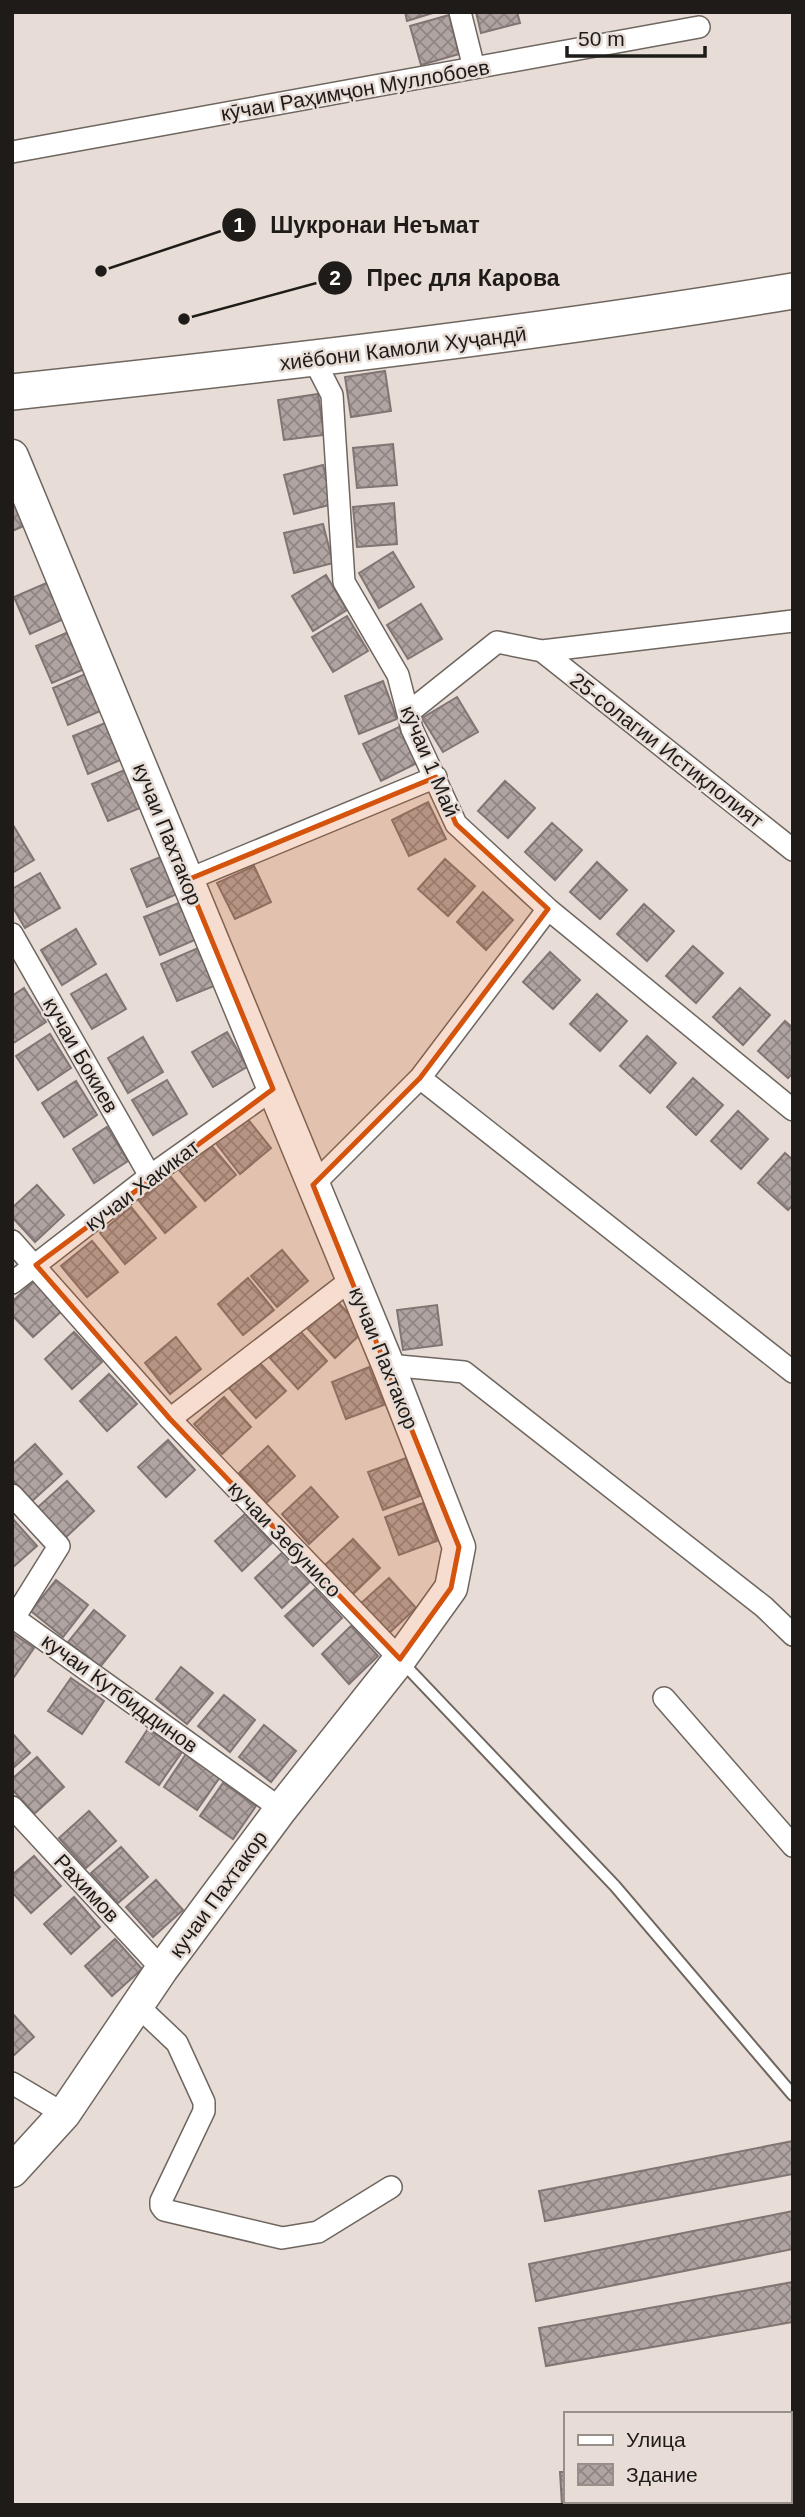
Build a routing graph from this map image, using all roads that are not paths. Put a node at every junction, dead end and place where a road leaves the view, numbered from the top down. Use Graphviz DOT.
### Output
graph roads {
  1 [pos="460,12"];
  2 [pos="699,27"];
  3 [pos="474,68"];
  4 [pos="12,152"];
  5 [pos="793,291"];
  6 [pos="314,360"];
  7 [pos="12,393"];
  8 [pos="12,456"];
  9 [pos="788,626"];
  10 [pos="542,651"];
  11 [pos="408,713"];
  12 [pos="436,777"];
  13 [pos="793,850"];
  14 [pos="187,880"];
  15 [pos="548,909"];
  16 [pos="12,934"];
  17 [pos="420,1078"];
  18 [pos="273,1089"];
  19 [pos="793,1110"];
  20 [pos="150,1177"];
  21 [pos="313,1185"];
  22 [pos="12,1241"];
  23 [pos="36,1265"];
  24 [pos="352,1279"];
  25 [pos="12,1283"];
  26 [pos="388,1365"];
  27 [pos="793,1372"];
  28 [pos="170,1419"];
  29 [pos="12,1495"];
  30 [pos="793,1635"];
  31 [pos="400,1659"];
  32 [pos="664,1698"];
  33 [pos="12,1807"];
  34 [pos="281,1809"];
  35 [pos="793,1846"];
  36 [pos="162,1969"];
  37 [pos="138,2006"];
  38 [pos="12,2082"];
  39 [pos="793,2095"];
  40 [pos="64,2114"];
  41 [pos="12,2171"];
  42 [pos="391,2187"];
  1 -- 3 [label="street"];
  2 -- 3 [label="street, кӯчаи Раҳимҷон Муллобоев"];
  3 -- 4 [label="street, кӯчаи Раҳимҷон Муллобоев"];
  5 -- 6 [label="main road, хиёбони Камоли Хуҷандӣ"];
  6 -- 7 [label="main road, хиёбони Камоли Хуҷандӣ"];
  6 -- 11 [label="street, кӯчаи 1 Май"];
  8 -- 14 [label="main road, кучаи Пахтакор"];
  9 -- 10 [label="street, 25-солагии Истиқлолият"];
  10 -- 11 [label="street, 25-солагии Истиқлолият"];
  10 -- 13 [label="street, 25-солагии Истиқлолият"];
  11 -- 12 [label="street, кӯчаи 1 Май"];
  12 -- 14 [label="street"];
  12 -- 15 [label="street, кӯчаи 1 Май"];
  14 -- 18 [label="main road, кучаи Пахтакор"];
  15 -- 17 [label="street"];
  15 -- 19 [label="street, кӯчаи 1 Май"];
  16 -- 20 [label="street, кучаи Бокиев"];
  17 -- 21 [label="street"];
  17 -- 27 [label="street"];
  18 -- 20 [label="street, кучаи Хакикат"];
  18 -- 21 [label="main road, кучаи Пахтакор"];
  20 -- 23 [label="street, кучаи Хакикат"];
  21 -- 24 [label="main road, кучаи Пахтакор"];
  22 -- 23 [label="street, кучаи Зебунисо"];
  23 -- 25 [label="street, кучаи Хакикат"];
  23 -- 28 [label="street, кучаи Зебунисо"];
  24 -- 26 [label="main road, кучаи Пахтакор"];
  24 -- 28 [label="street"];
  26 -- 30 [label="street"];
  26 -- 31 [label="main road, кучаи Пахтакор"];
  28 -- 31 [label="street, кучаи Зебунисо"];
  29 -- 34 [label="street, кучаи Кутбиддинов"];
  31 -- 34 [label="main road, кучаи Пахтакор"];
  31 -- 39 [label="lane"];
  32 -- 35 [label="street"];
  33 -- 36 [label="street, Рахимов"];
  34 -- 36 [label="main road, кучаи Пахтакор"];
  36 -- 37 [label="main road, кучаи Пахтакор"];
  37 -- 40 [label="main road, кучаи Пахтакор"];
  37 -- 42 [label="street"];
  38 -- 40 [label="street"];
  40 -- 41 [label="main road, кучаи Пахтакор"];
}
